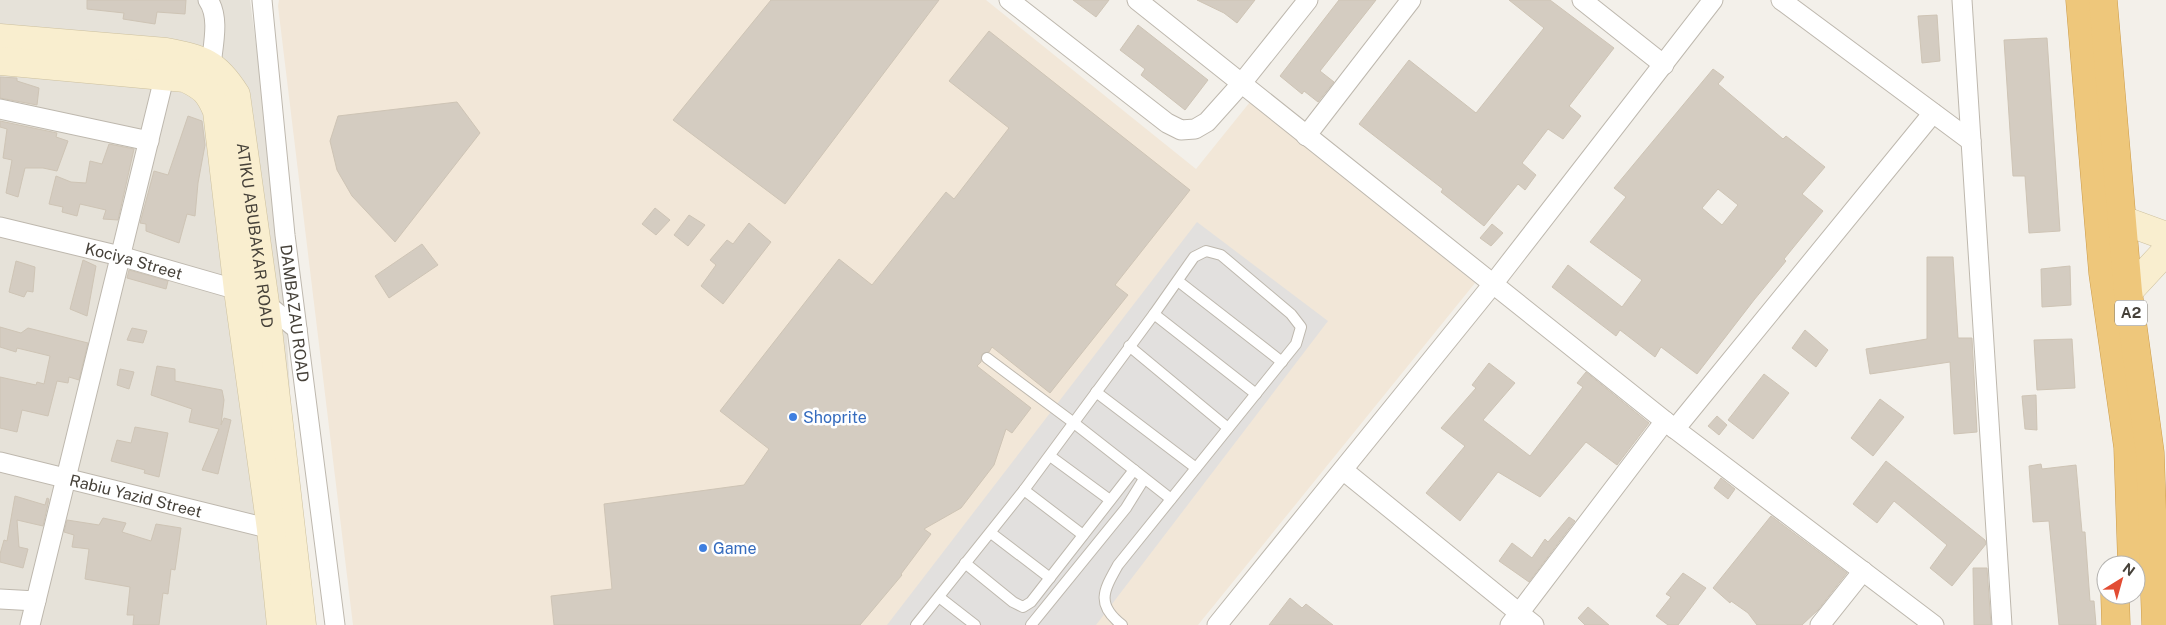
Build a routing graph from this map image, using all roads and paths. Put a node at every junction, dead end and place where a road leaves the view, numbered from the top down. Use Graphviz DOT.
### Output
graph roads {
  1 [pos="208,0"];
  2 [pos="262,0"];
  3 [pos="1009,0"];
  4 [pos="1137,0"];
  5 [pos="1308,0"];
  6 [pos="1411,0"];
  7 [pos="1582,0"];
  8 [pos="1713,0"];
  9 [pos="1782,0"];
  10 [pos="1962,0"];
  11 [pos="2080,0"];
  12 [pos="2103,0"];
  13 [pos="0,38"];
  14 [pos="0,61"];
  15 [pos="211,65"];
  16 [pos="1664,65"];
  17 [pos="164,74"];
  18 [pos="1240,84"];
  19 [pos="0,109"];
  20 [pos="1933,113"];
  21 [pos="1306,136"];
  22 [pos="148,141"];
  23 [pos="1971,141"];
  24 [pos="2122,220"];
  25 [pos="0,227"];
  26 [pos="2166,236"];
  27 [pos="2166,251"];
  28 [pos="120,256"];
  29 [pos="1178,281"];
  30 [pos="1493,284"];
  31 [pos="238,290"];
  32 [pos="2128,292"];
  33 [pos="265,304"];
  34 [pos="1154,314"];
  35 [pos="297,329"];
  36 [pos="1129,346"];
  37 [pos="987,358"];
  38 [pos="1282,362"];
  39 [pos="1096,392"];
  40 [pos="1256,394"];
  41 [pos="1074,423"];
  42 [pos="1670,425"];
  43 [pos="1228,428"];
  44 [pos="2139,450"];
  45 [pos="1050,456"];
  46 [pos="0,462"];
  47 [pos="1196,468"];
  48 [pos="1134,470"];
  49 [pos="1343,470"];
  50 [pos="65,477"];
  51 [pos="1144,478"];
  52 [pos="2166,487"];
  53 [pos="1024,490"];
  54 [pos="1171,499"];
  55 [pos="1110,500"];
  56 [pos="272,529"];
  57 [pos="991,533"];
  58 [pos="1082,535"];
  59 [pos="2114,555"];
  60 [pos="2133,555"];
  61 [pos="965,563"];
  62 [pos="1863,571"];
  63 [pos="1050,578"];
  64 [pos="939,597"];
  65 [pos="0,599"];
  66 [pos="36,602"];
  67 [pos="2115,605"];
  68 [pos="2133,605"];
  69 [pos="1514,619"];
  70 [pos="30,625"];
  71 [pos="281,625"];
  72 [pos="302,625"];
  73 [pos="335,625"];
  74 [pos="916,625"];
  75 [pos="975,625"];
  76 [pos="1031,625"];
  77 [pos="1122,625"];
  78 [pos="1217,625"];
  79 [pos="1534,625"];
  80 [pos="1820,625"];
  81 [pos="1934,625"];
  82 [pos="2002,625"];
  83 [pos="2116,625"];
  84 [pos="2134,625"];
  85 [pos="2156,625"];
  1 -- 15 [label="street"];
  2 -- 35 [label="street, DAMBAZAU ROAD"];
  3 -- 18 [label="street"];
  4 -- 18 [label="street"];
  5 -- 18 [label="street"];
  6 -- 21 [label="street"];
  7 -- 16 [label="street"];
  8 -- 16 [label="street"];
  9 -- 20 [label="street"];
  10 -- 23 [label="street"];
  11 -- 44 [label="highway, A2"];
  12 -- 24 [label="highway, A2"];
  13 -- 15 [label="street, ATIKU ABUBAKAR ROAD"];
  14 -- 17 [label="street"];
  15 -- 33 [label="street, ATIKU ABUBAKAR ROAD"];
  16 -- 30 [label="street"];
  17 -- 22 [label="street"];
  17 -- 31 [label="street"];
  18 -- 21 [label="street"];
  19 -- 22 [label="street"];
  20 -- 23 [label="street"];
  20 -- 42 [label="street"];
  21 -- 30 [label="street"];
  22 -- 28 [label="street"];
  23 -- 82 [label="street"];
  24 -- 26 [label="street"];
  24 -- 32 [label="highway, A2"];
  25 -- 28 [label="street, Kociya Street"];
  27 -- 32 [label="street"];
  28 -- 31 [label="street, Kociya Street"];
  28 -- 50 [label="street"];
  29 -- 34 [label="lane"];
  29 -- 38 [label="lane"];
  29 -- 38 [label="lane"];
  30 -- 42 [label="street"];
  30 -- 49 [label="street"];
  31 -- 33 [label="street, Kociya Street"];
  31 -- 56 [label="street"];
  32 -- 44 [label="highway, A2"];
  33 -- 35 [label="street, Kociya Street"];
  33 -- 72 [label="street, ATIKU ABUBAKAR ROAD"];
  34 -- 36 [label="lane"];
  34 -- 40 [label="lane"];
  35 -- 73 [label="street, DAMBAZAU ROAD"];
  36 -- 39 [label="lane"];
  36 -- 43 [label="lane"];
  37 -- 41 [label="lane"];
  38 -- 40 [label="lane"];
  39 -- 41 [label="lane"];
  39 -- 47 [label="lane"];
  40 -- 43 [label="lane"];
  41 -- 45 [label="lane"];
  41 -- 48 [label="lane"];
  42 -- 62 [label="street"];
  42 -- 69 [label="street"];
  43 -- 47 [label="lane"];
  44 -- 52 [label="highway"];
  44 -- 59 [label="highway"];
  44 -- 60 [label="highway, A2"];
  44 -- 85 [label="highway, A2"];
  45 -- 53 [label="lane"];
  45 -- 55 [label="lane"];
  46 -- 50 [label="street, Rabiu Yazid Street"];
  47 -- 54 [label="lane"];
  48 -- 51 [label="lane"];
  48 -- 55 [label="lane"];
  49 -- 69 [label="street"];
  49 -- 78 [label="street"];
  50 -- 56 [label="street, Rabiu Yazid Street"];
  50 -- 66 [label="street"];
  51 -- 54 [label="lane"];
  51 -- 76 [label="lane"];
  53 -- 57 [label="lane"];
  53 -- 58 [label="lane"];
  54 -- 77 [label="lane"];
  55 -- 58 [label="lane"];
  56 -- 71 [label="street"];
  57 -- 61 [label="lane"];
  57 -- 63 [label="lane"];
  58 -- 63 [label="lane"];
  61 -- 63 [label="lane"];
  61 -- 64 [label="lane"];
  62 -- 80 [label="street"];
  62 -- 81 [label="street"];
  64 -- 74 [label="lane"];
  64 -- 75 [label="lane"];
  65 -- 66 [label="street"];
  66 -- 70 [label="street"];
  67 -- 83 [label="highway"];
  68 -- 84 [label="highway"];
  69 -- 79 [label="street"];
}
